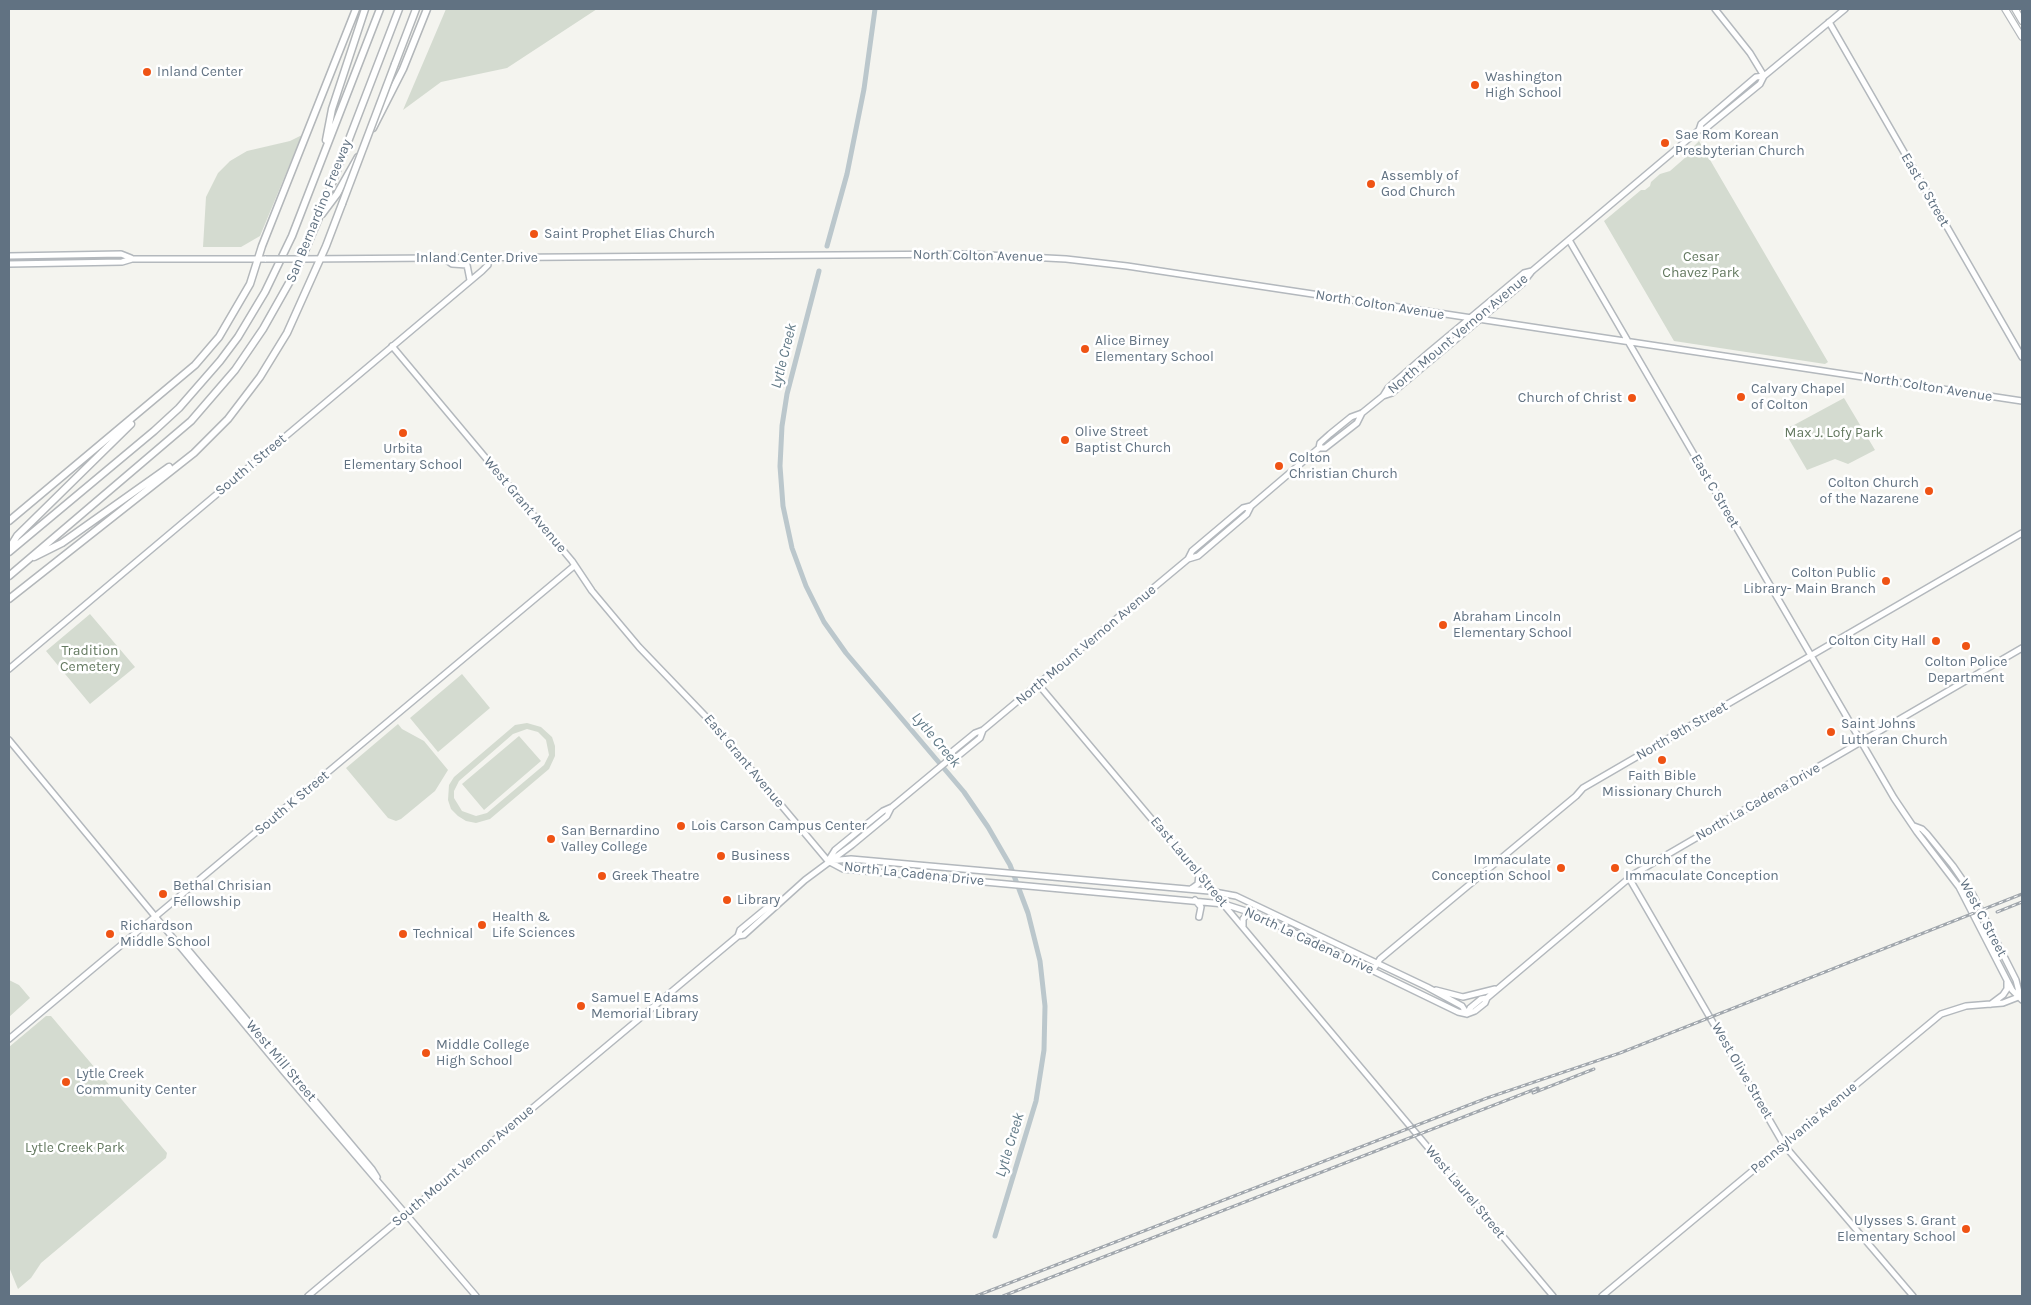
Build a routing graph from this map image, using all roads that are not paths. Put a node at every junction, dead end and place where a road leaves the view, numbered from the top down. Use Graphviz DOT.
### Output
graph roads {
  1 [pos="356,9"];
  2 [pos="365,9"];
  3 [pos="380,9"];
  4 [pos="399,9"];
  5 [pos="416,9"];
  6 [pos="427,9"];
  7 [pos="1715,9"];
  8 [pos="1845,9"];
  9 [pos="2005,9"];
  10 [pos="2015,9"];
  11 [pos="2022,21"];
  12 [pos="1829,22"];
  13 [pos="2022,37"];
  14 [pos="1764,76"];
  15 [pos="323,155"];
  16 [pos="318,220"];
  17 [pos="1569,240"];
  18 [pos="9,256"];
  19 [pos="823,256"];
  20 [pos="489,258"];
  21 [pos="132,259"];
  22 [pos="316,259"];
  23 [pos="445,259"];
  24 [pos="257,260"];
  25 [pos="9,264"];
  26 [pos="1532,271"];
  27 [pos="470,280"];
  28 [pos="1471,319"];
  29 [pos="1479,320"];
  30 [pos="1629,342"];
  31 [pos="392,346"];
  32 [pos="2022,357"];
  33 [pos="187,372"];
  34 [pos="1384,396"];
  35 [pos="2022,401"];
  36 [pos="242,402"];
  37 [pos="9,521"];
  38 [pos="2022,533"];
  39 [pos="9,550"];
  40 [pos="24,563"];
  41 [pos="574,566"];
  42 [pos="9,576"];
  43 [pos="9,599"];
  44 [pos="2022,648"];
  45 [pos="1811,656"];
  46 [pos="656,665"];
  47 [pos="9,669"];
  48 [pos="1038,684"];
  49 [pos="9,740"];
  50 [pos="1861,742"];
  51 [pos="1913,826"];
  52 [pos="828,861"];
  53 [pos="896,863"];
  54 [pos="1199,873"];
  55 [pos="895,874"];
  56 [pos="1629,878"];
  57 [pos="1137,885"];
  58 [pos="1191,889"];
  59 [pos="1214,892"];
  60 [pos="1136,895"];
  61 [pos="1195,900"];
  62 [pos="1224,904"];
  63 [pos="1249,912"];
  64 [pos="156,916"];
  65 [pos="1199,917"];
  66 [pos="1243,927"];
  67 [pos="1376,963"];
  68 [pos="1372,970"];
  69 [pos="2008,980"];
  70 [pos="1427,987"];
  71 [pos="1498,988"];
  72 [pos="2021,997"];
  73 [pos="1990,1004"];
  74 [pos="1467,1014"];
  75 [pos="618,1036"];
  76 [pos="9,1039"];
  77 [pos="1378,1087"];
  78 [pos="1784,1145"];
  79 [pos="406,1213"];
  80 [pos="308,1296"];
  81 [pos="476,1296"];
  82 [pos="1553,1296"];
  83 [pos="1602,1296"];
  84 [pos="1913,1296"];
  1 -- 24 [label="highway"];
  2 -- 15 [label="highway"];
  3 -- 15 [label="highway, San Bernardino Freeway"];
  4 -- 16 [label="highway, San Bernardino Freeway"];
  5 -- 22 [label="highway, bridge"];
  6 -- 16 [label="highway"];
  7 -- 14 [label="street"];
  8 -- 12 [label="street, North Mount Vernon Avenue"];
  9 -- 13 [label="main road"];
  10 -- 11 [label="main road"];
  12 -- 14 [label="street, North Mount Vernon Avenue"];
  12 -- 32 [label="street, East G Street"];
  14 -- 17 [label="street, North Mount Vernon Avenue"];
  15 -- 39 [label="highway, San Bernardino Freeway"];
  16 -- 40 [label="highway, San Bernardino Freeway"];
  17 -- 26 [label="street, North Mount Vernon Avenue"];
  17 -- 30 [label="street, East C Street"];
  18 -- 21 [label="street, Inland Center Drive"];
  19 -- 20 [label="street, Inland Center Drive"];
  19 -- 28 [label="street, North Colton Avenue"];
  20 -- 23 [label="street, Inland Center Drive"];
  20 -- 27 [label="street, South I Street"];
  21 -- 24 [label="street, Inland Center Drive"];
  21 -- 25 [label="street, Inland Center Drive"];
  22 -- 23 [label="street, Inland Center Drive"];
  22 -- 24 [label="street, Inland Center Drive, bridge"];
  22 -- 36 [label="highway"];
  23 -- 27 [label="street"];
  24 -- 33 [label="highway"];
  26 -- 28 [label="street, North Mount Vernon Avenue"];
  26 -- 29 [label="street, North Mount Vernon Avenue"];
  27 -- 31 [label="street, South I Street"];
  28 -- 29 [label="street, North Colton Avenue"];
  28 -- 34 [label="street, North Mount Vernon Avenue"];
  29 -- 30 [label="street, North Colton Avenue"];
  29 -- 34 [label="street, North Mount Vernon Avenue"];
  30 -- 35 [label="street, North Colton Avenue"];
  30 -- 45 [label="street, East C Street"];
  31 -- 41 [label="street, West Grant Avenue"];
  31 -- 47 [label="street, South I Street"];
  33 -- 37 [label="highway"];
  33 -- 39 [label="highway"];
  34 -- 48 [label="street, North Mount Vernon Avenue"];
  36 -- 40 [label="highway"];
  36 -- 43 [label="highway"];
  38 -- 45 [label="street, North 9th Street"];
  40 -- 42 [label="highway, San Bernardino Freeway"];
  41 -- 46 [label="street, West Grant Avenue"];
  41 -- 64 [label="street, South K Street"];
  44 -- 50 [label="street, North La Cadena Drive"];
  45 -- 50 [label="street, East C Street"];
  45 -- 67 [label="street, North 9th Street"];
  46 -- 52 [label="street, East Grant Avenue"];
  48 -- 52 [label="street, North Mount Vernon Avenue"];
  48 -- 54 [label="street, East Laurel Street"];
  49 -- 64 [label="street, West Mill Street"];
  50 -- 51 [label="street, West C Street"];
  50 -- 56 [label="street, North La Cadena Drive"];
  51 -- 69 [label="street, West C Street"];
  51 -- 72 [label="street, West C Street"];
  52 -- 53 [label="street, North La Cadena Drive"];
  52 -- 55 [label="street, North La Cadena Drive"];
  52 -- 75 [label="street, North Mount Vernon Avenue"];
  53 -- 55 [label="street"];
  53 -- 57 [label="street, North La Cadena Drive"];
  54 -- 58 [label="street"];
  54 -- 59 [label="street, East Laurel Street"];
  55 -- 60 [label="street, North La Cadena Drive"];
  56 -- 71 [label="street, North La Cadena Drive"];
  56 -- 78 [label="street, West Olive Street"];
  57 -- 58 [label="street, North La Cadena Drive"];
  57 -- 60 [label="street"];
  58 -- 59 [label="street, North La Cadena Drive"];
  59 -- 62 [label="street, East Laurel Street"];
  59 -- 67 [label="street, North La Cadena Drive"];
  60 -- 61 [label="street, North La Cadena Drive"];
  61 -- 62 [label="street, North La Cadena Drive"];
  61 -- 65 [label="street"];
  62 -- 63 [label="street, North La Cadena Drive"];
  62 -- 66 [label="street, East Laurel Street"];
  63 -- 66 [label="street"];
  63 -- 68 [label="street, North La Cadena Drive"];
  64 -- 76 [label="street, South K Street"];
  64 -- 79 [label="street, West Mill Street"];
  66 -- 77 [label="street, East Laurel Street"];
  67 -- 68 [label="street, North 9th Street"];
  67 -- 70 [label="street, North La Cadena Drive"];
  68 -- 74 [label="street, North La Cadena Drive"];
  69 -- 72 [label="street, West C Street"];
  69 -- 73 [label="street"];
  70 -- 71 [label="street"];
  70 -- 74 [label="street, North La Cadena Drive"];
  71 -- 74 [label="street, North La Cadena Drive"];
  72 -- 73 [label="street, Pennsylvania Avenue"];
  73 -- 78 [label="street, Pennsylvania Avenue"];
  75 -- 79 [label="street, South Mount Vernon Avenue"];
  77 -- 82 [label="street, West Laurel Street"];
  78 -- 83 [label="street, Pennsylvania Avenue"];
  78 -- 84 [label="street, West Olive Street"];
  79 -- 80 [label="street, South Mount Vernon Avenue"];
  79 -- 81 [label="street, West Mill Street"];
}
